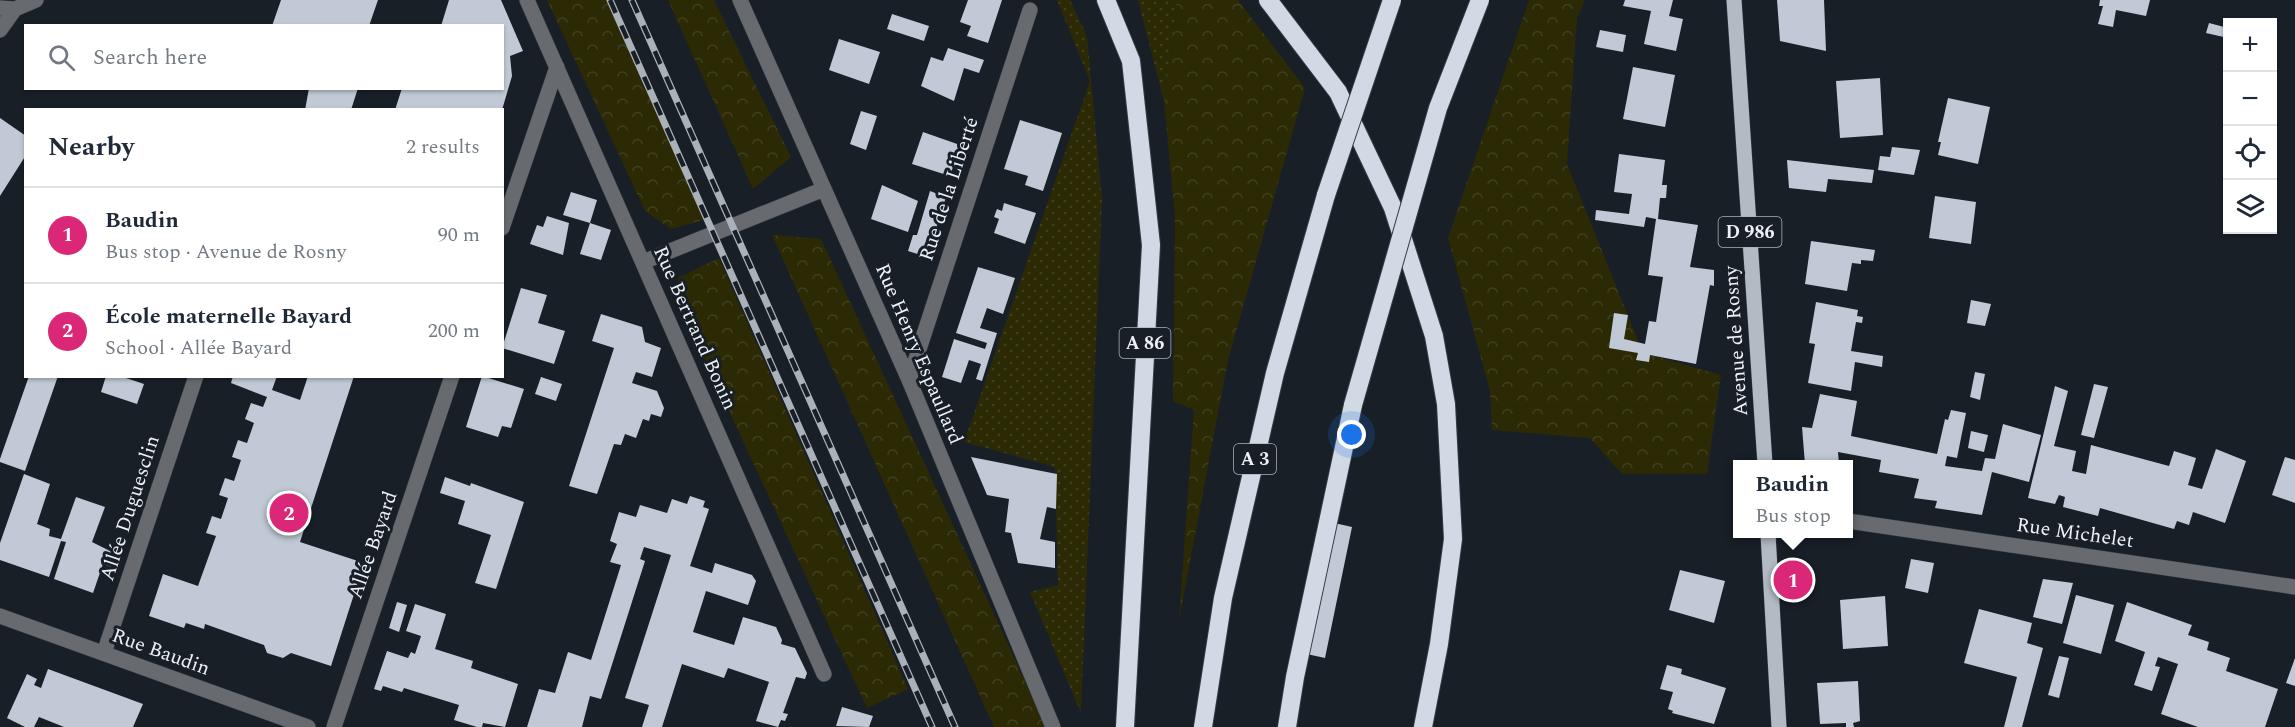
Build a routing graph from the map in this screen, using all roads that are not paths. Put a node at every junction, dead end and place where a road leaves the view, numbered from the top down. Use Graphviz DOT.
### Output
graph roads {
  1 [pos="36,0"];
  2 [pos="527,0"];
  3 [pos="740,0"];
  4 [pos="1106,0"];
  5 [pos="1268,0"];
  6 [pos="1392,0"];
  7 [pos="1480,0"];
  8 [pos="1734,0"];
  9 [pos="7,9"];
  10 [pos="1030,10"];
  11 [pos="0,30"];
  12 [pos="557,67"];
  13 [pos="824,189"];
  14 [pos="504,222"];
  15 [pos="643,262"];
  16 [pos="195,378"];
  17 [pos="451,378"];
  18 [pos="909,380"];
  19 [pos="1765,460"];
  20 [pos="1853,522"];
  21 [pos="1768,538"];
  22 [pos="2295,587"];
  23 [pos="0,616"];
  24 [pos="104,653"];
  25 [pos="824,674"];
  26 [pos="308,727"];
  27 [pos="334,727"];
  28 [pos="1053,727"];
  29 [pos="1125,727"];
  30 [pos="1203,727"];
  31 [pos="1287,727"];
  32 [pos="1423,727"];
  33 [pos="1779,727"];
  1 -- 9 [label="street"];
  2 -- 12 [label="street, Rue Bertrand Bonin"];
  3 -- 13 [label="street, Rue Henry Espaullard"];
  4 -- 29 [label="highway, A 86"];
  5 -- 32 [label="highway"];
  6 -- 30 [label="highway, A 3, bridge"];
  7 -- 31 [label="highway, bridge"];
  8 -- 19 [label="main road, Avenue de Rosny / D 986"];
  9 -- 11 [label="street"];
  10 -- 18 [label="street, Rue de la Liberté"];
  12 -- 14 [label="street"];
  12 -- 15 [label="street, Rue Bertrand Bonin"];
  13 -- 15 [label="street"];
  13 -- 18 [label="street, Rue Henry Espaullard"];
  15 -- 25 [label="street, Rue Bertrand Bonin"];
  16 -- 24 [label="street, Allée Duguesclin"];
  17 -- 27 [label="street, Allée Bayard"];
  18 -- 28 [label="street, Rue Henry Espaullard"];
  20 -- 22 [label="street, Rue Michelet"];
  21 -- 33 [label="main road"];
  23 -- 24 [label="street, Rue Baudin"];
  24 -- 26 [label="street, Rue Baudin"];
}
